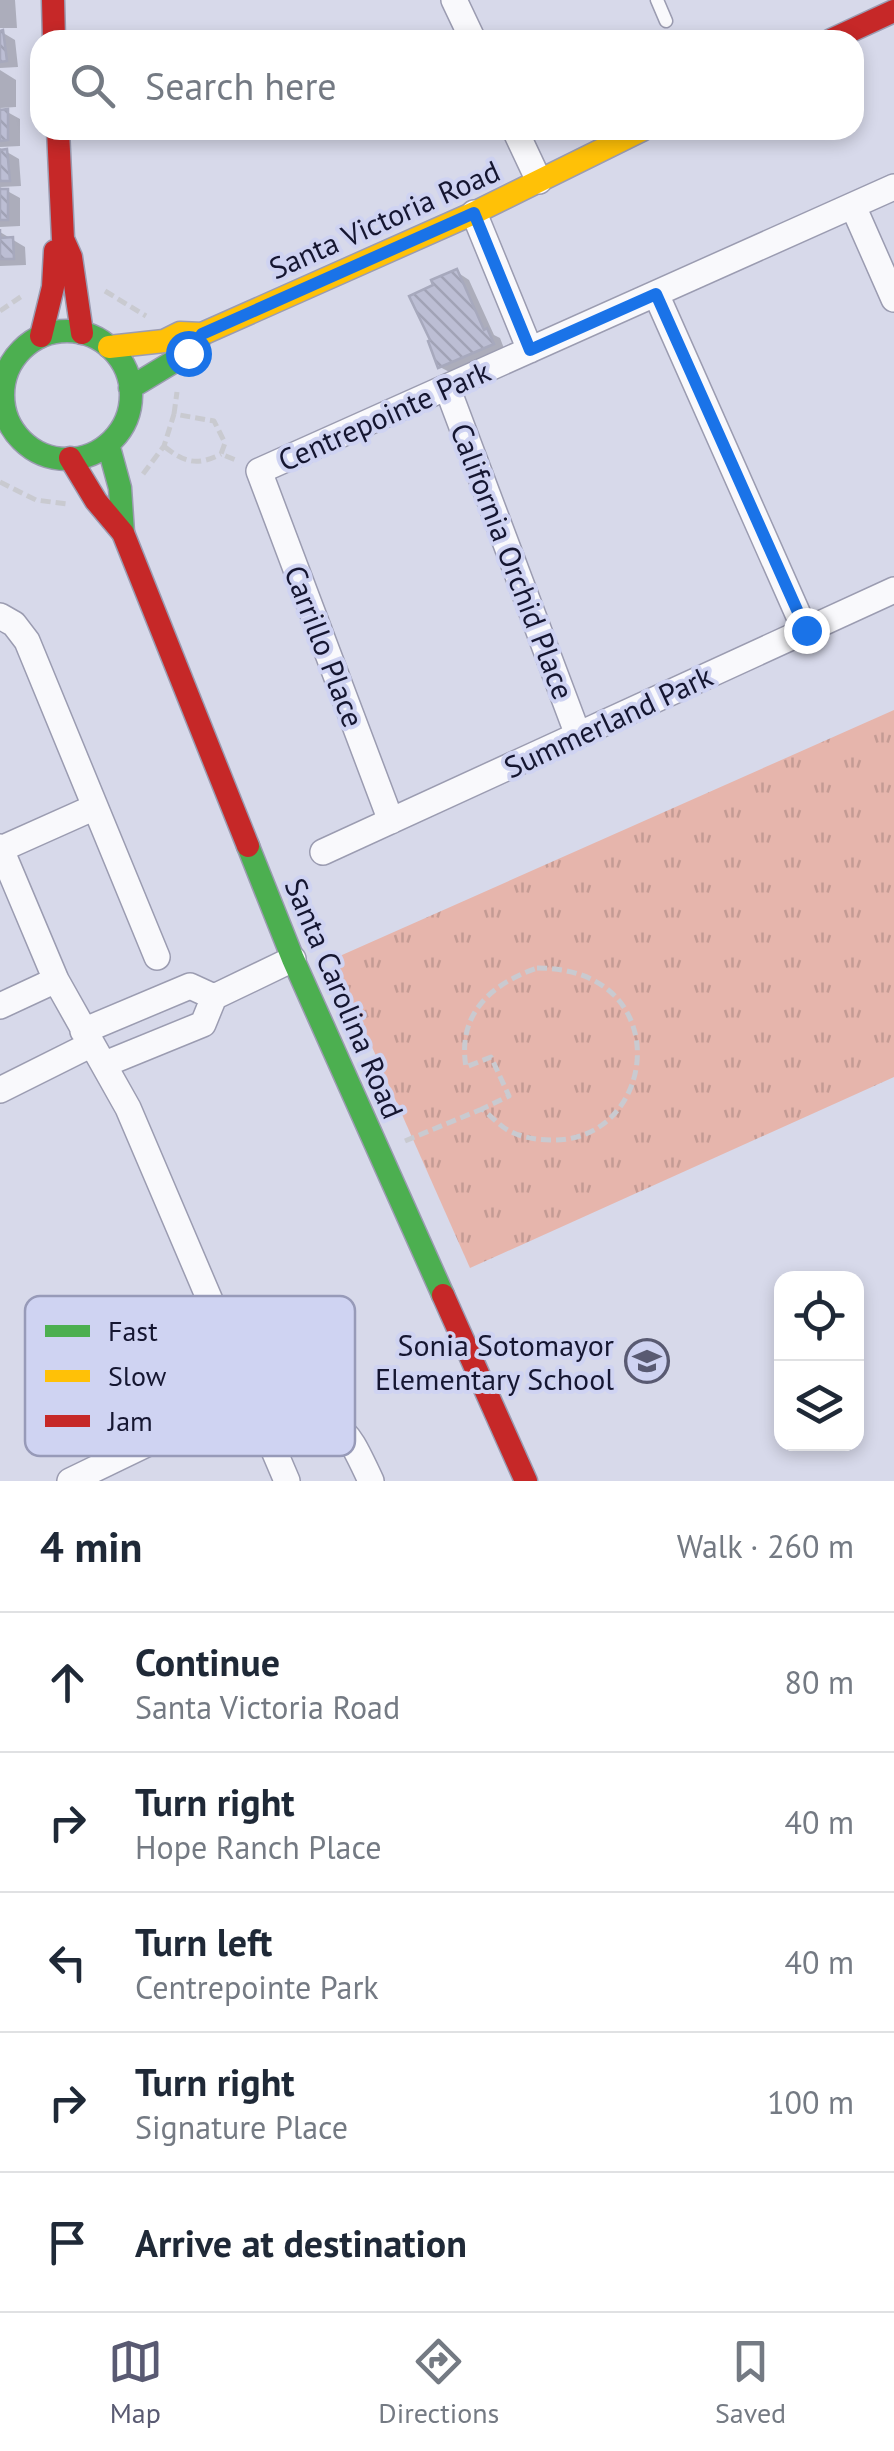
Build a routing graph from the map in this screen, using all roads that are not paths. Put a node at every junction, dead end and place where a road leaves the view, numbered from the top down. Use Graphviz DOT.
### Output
graph roads {
  1 [pos="52,0"];
  2 [pos="454,0"];
  3 [pos="657,0"];
  4 [pos="894,11"];
  5 [pos="666,21"];
  6 [pos="54,30"];
  7 [pos="468,30"];
  8 [pos="853,30"];
  9 [pos="58,140"];
  10 [pos="520,140"];
  11 [pos="622,140"];
  12 [pos="539,181"];
  13 [pos="894,188"];
  14 [pos="853,206"];
  15 [pos="474,213"];
  16 [pos="63,239"];
  17 [pos="656,294"];
  18 [pos="894,299"];
  19 [pos="82,333"];
  20 [pos="202,334"];
  21 [pos="41,336"];
  22 [pos="109,347"];
  23 [pos="530,350"];
  24 [pos="447,386"];
  25 [pos="130,388"];
  26 [pos="2,391"];
  27 [pos="9,439"];
  28 [pos="108,444"];
  29 [pos="70,458"];
  30 [pos="258,471"];
  31 [pos="123,533"];
  32 [pos="894,590"];
  33 [pos="0,616"];
  34 [pos="806,630"];
  35 [pos="578,735"];
  36 [pos="95,807"];
  37 [pos="392,821"];
  38 [pos="0,848"];
  39 [pos="323,852"];
  40 [pos="157,957"];
  41 [pos="293,959"];
  42 [pos="56,980"];
  43 [pos="214,997"];
  44 [pos="150,1003"];
  45 [pos="0,1006"];
  46 [pos="166,1040"];
  47 [pos="93,1047"];
  48 [pos="0,1090"];
  49 [pos="207,1296"];
  50 [pos="355,1446"];
  51 [pos="127,1456"];
  52 [pos="276,1456"];
  53 [pos="83,1478"];
  54 [pos="287,1481"];
  55 [pos="371,1481"];
  56 [pos="526,1481"];
  1 -- 6 [label="street"];
  2 -- 7 [label="street"];
  3 -- 5 [label="lane"];
  4 -- 8 [label="street"];
  9 -- 16 [label="street"];
  10 -- 12 [label="street"];
  11 -- 12 [label="street, Santa Victoria Road"];
  12 -- 15 [label="street, Santa Victoria Road"];
  13 -- 14 [label="street, Centrepointe Park"];
  14 -- 17 [label="street, Centrepointe Park"];
  14 -- 18 [label="street"];
  15 -- 20 [label="street, Santa Victoria Road"];
  15 -- 23 [label="street"];
  16 -- 19 [label="street"];
  16 -- 21 [label="street"];
  17 -- 23 [label="street, Centrepointe Park"];
  17 -- 34 [label="street"];
  19 -- 21 [label="street"];
  19 -- 22 [label="street"];
  20 -- 22 [label="street, Santa Victoria Road"];
  20 -- 25 [label="street, Santa Victoria Road"];
  21 -- 26 [label="street"];
  22 -- 25 [label="street"];
  23 -- 24 [label="street, Centrepointe Park"];
  24 -- 30 [label="street, Centrepointe Park"];
  24 -- 35 [label="street, California Orchid Place"];
  25 -- 28 [label="street"];
  26 -- 27 [label="street"];
  27 -- 29 [label="street"];
  28 -- 29 [label="street"];
  28 -- 31 [label="street, Santa Carolina Road"];
  29 -- 31 [label="street, Santa Carolina Road"];
  30 -- 37 [label="street, Carrillo Place"];
  31 -- 41 [label="street, Santa Carolina Road"];
  32 -- 34 [label="street, Summerland Park"];
  33 -- 36 [label="street"];
  34 -- 35 [label="street, Summerland Park"];
  35 -- 37 [label="street, Summerland Park"];
  36 -- 38 [label="street"];
  36 -- 40 [label="street"];
  37 -- 39 [label="street, Summerland Park"];
  38 -- 42 [label="street"];
  41 -- 43 [label="street"];
  41 -- 56 [label="street, Santa Carolina Road"];
  42 -- 45 [label="street"];
  42 -- 47 [label="street"];
  43 -- 44 [label="street"];
  43 -- 46 [label="street"];
  44 -- 46 [label="street"];
  44 -- 47 [label="street"];
  46 -- 47 [label="street"];
  47 -- 48 [label="street"];
  47 -- 49 [label="street"];
  50 -- 55 [label="street"];
  51 -- 53 [label="street"];
  52 -- 54 [label="street"];
}
